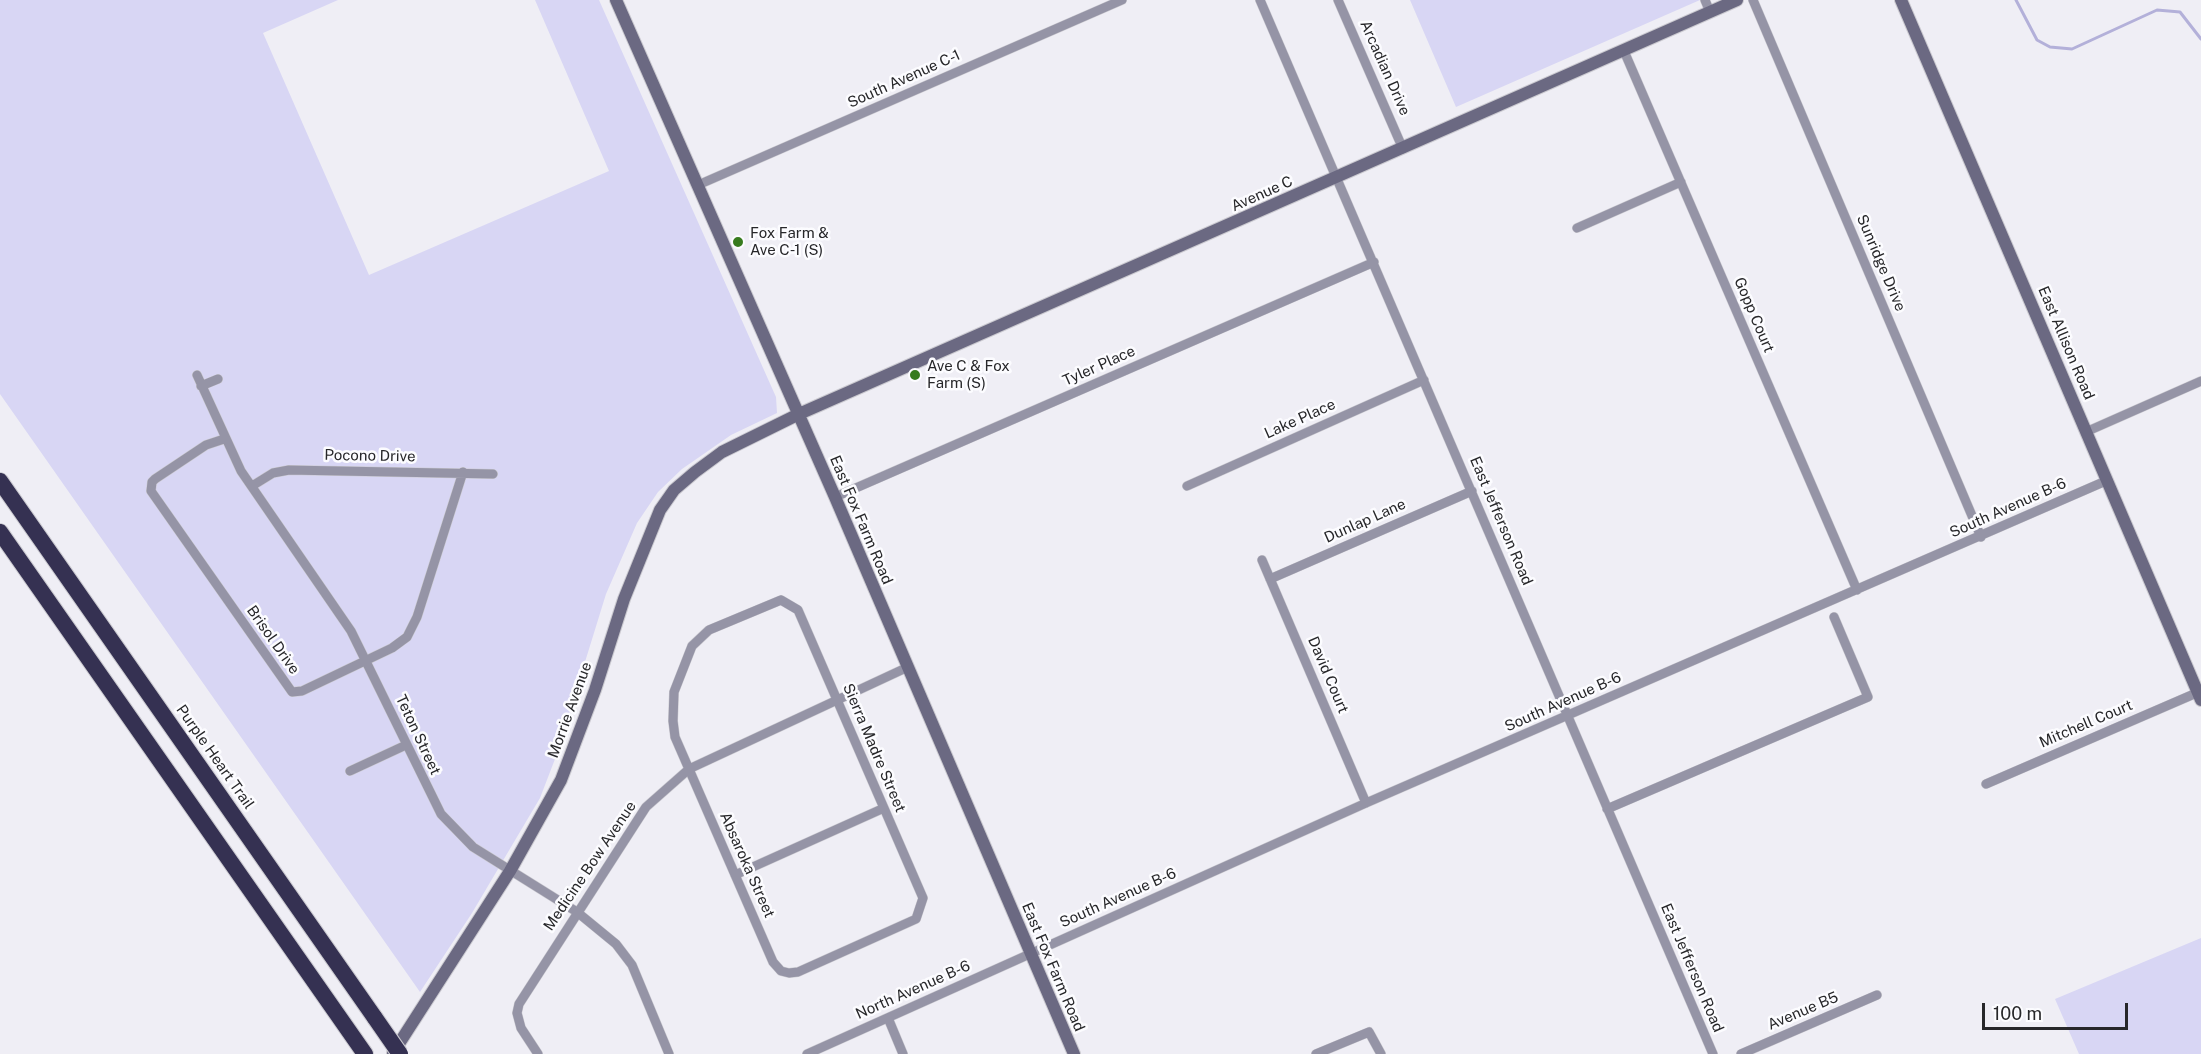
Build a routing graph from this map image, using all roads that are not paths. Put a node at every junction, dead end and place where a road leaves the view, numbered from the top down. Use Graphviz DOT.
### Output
graph roads {
  1 [pos="616,0"];
  2 [pos="1122,0"];
  3 [pos="1260,0"];
  4 [pos="1338,0"];
  5 [pos="1737,0"];
  6 [pos="1753,0"];
  7 [pos="1901,0"];
  8 [pos="1707,6"];
  9 [pos="1624,51"];
  10 [pos="1403,149"];
  11 [pos="1338,177"];
  12 [pos="1681,182"];
  13 [pos="698,185"];
  14 [pos="1577,228"];
  15 [pos="1374,262"];
  16 [pos="197,375"];
  17 [pos="218,379"];
  18 [pos="1424,380"];
  19 [pos="2201,381"];
  20 [pos="201,386"];
  21 [pos="799,414"];
  22 [pos="2088,431"];
  23 [pos="224,439"];
  24 [pos="463,472"];
  25 [pos="493,474"];
  26 [pos="2108,480"];
  27 [pos="0,481"];
  28 [pos="252,486"];
  29 [pos="1187,486"];
  30 [pos="1472,491"];
  31 [pos="835,497"];
  32 [pos="0,532"];
  33 [pos="1981,537"];
  34 [pos="1262,560"];
  35 [pos="1270,579"];
  36 [pos="1857,590"];
  37 [pos="798,610"];
  38 [pos="1834,617"];
  39 [pos="366,661"];
  40 [pos="908,667"];
  41 [pos="2200,694"];
  42 [pos="837,700"];
  43 [pos="1568,717"];
  44 [pos="406,745"];
  45 [pos="689,769"];
  46 [pos="350,771"];
  47 [pos="1986,784"];
  48 [pos="1366,803"];
  49 [pos="884,808"];
  50 [pos="1607,809"];
  51 [pos="510,870"];
  52 [pos="735,875"];
  53 [pos="577,912"];
  54 [pos="1031,953"];
  55 [pos="781,971"];
  56 [pos="1877,995"];
  57 [pos="888,1018"];
  58 [pos="361,1048"];
  59 [pos="392,1054"];
  60 [pos="400,1054"];
  61 [pos="538,1054"];
  62 [pos="669,1054"];
  63 [pos="807,1054"];
  64 [pos="903,1054"];
  65 [pos="1074,1054"];
  66 [pos="1316,1054"];
  67 [pos="1381,1054"];
  68 [pos="1713,1054"];
  69 [pos="1741,1054"];
  1 -- 13 [label="main road, East Fox Farm Road"];
  2 -- 13 [label="street, South Avenue C-1"];
  3 -- 11 [label="street, East Jefferson Road"];
  4 -- 10 [label="street, Arcadian Drive"];
  5 -- 8 [label="main road, Avenue C"];
  6 -- 33 [label="street, Sunridge Drive"];
  7 -- 22 [label="main road, East Allison Road"];
  8 -- 9 [label="main road, Avenue C"];
  9 -- 10 [label="main road, Avenue C"];
  9 -- 12 [label="street, Gopp Court"];
  10 -- 11 [label="main road, Avenue C"];
  11 -- 15 [label="street, East Jefferson Road"];
  11 -- 21 [label="main road, Avenue C"];
  12 -- 14 [label="street"];
  12 -- 36 [label="street, Gopp Court"];
  13 -- 21 [label="main road, East Fox Farm Road"];
  15 -- 18 [label="street, East Jefferson Road"];
  15 -- 31 [label="street, Tyler Place"];
  16 -- 20 [label="street, Teton Street"];
  17 -- 20 [label="street"];
  18 -- 29 [label="street, Lake Place"];
  18 -- 30 [label="street, East Jefferson Road"];
  19 -- 22 [label="street"];
  20 -- 23 [label="street, Teton Street"];
  21 -- 31 [label="main road, East Fox Farm Road"];
  21 -- 51 [label="main road, Morrie Avenue"];
  22 -- 26 [label="main road, East Allison Road"];
  23 -- 28 [label="street, Teton Street"];
  23 -- 39 [label="street, Brisol Drive"];
  24 -- 25 [label="street, Pocono Drive"];
  24 -- 28 [label="street, Pocono Drive"];
  24 -- 39 [label="street, Brisol Drive"];
  26 -- 33 [label="street, South Avenue B-6"];
  26 -- 41 [label="main road, East Allison Road"];
  27 -- 60 [label="highway, Purple Heart Trail, bridge"];
  28 -- 39 [label="street, Teton Street"];
  30 -- 35 [label="street, Dunlap Lane"];
  30 -- 43 [label="street, East Jefferson Road"];
  31 -- 40 [label="main road, East Fox Farm Road"];
  32 -- 58 [label="highway"];
  33 -- 36 [label="street, South Avenue B-6"];
  34 -- 35 [label="street, David Court"];
  35 -- 48 [label="street, David Court"];
  36 -- 43 [label="street, South Avenue B-6"];
  37 -- 42 [label="street, Sierra Madre Street"];
  37 -- 45 [label="street, Absaroka Street"];
  38 -- 50 [label="street"];
  39 -- 44 [label="street, Teton Street"];
  40 -- 42 [label="street, Medicine Bow Avenue"];
  40 -- 54 [label="main road, East Fox Farm Road"];
  41 -- 47 [label="street, Mitchell Court"];
  42 -- 45 [label="street, Medicine Bow Avenue"];
  42 -- 49 [label="street, Sierra Madre Street"];
  43 -- 48 [label="street, South Avenue B-6"];
  43 -- 50 [label="street, East Jefferson Road"];
  44 -- 46 [label="street"];
  44 -- 51 [label="street, Teton Street"];
  45 -- 52 [label="street, Absaroka Street"];
  45 -- 53 [label="street, Medicine Bow Avenue"];
  48 -- 54 [label="street, South Avenue B-6"];
  49 -- 52 [label="street"];
  49 -- 55 [label="street, Sierra Madre Street"];
  50 -- 68 [label="street, East Jefferson Road"];
  51 -- 53 [label="street, Teton Street"];
  51 -- 59 [label="main road, Morrie Avenue"];
  52 -- 55 [label="street, Absaroka Street"];
  53 -- 61 [label="street, Medicine Bow Avenue"];
  53 -- 62 [label="street, Teton Street"];
  54 -- 57 [label="street, North Avenue B-6"];
  54 -- 65 [label="main road, East Fox Farm Road"];
  56 -- 69 [label="street, Avenue B5"];
  57 -- 63 [label="street, North Avenue B-6"];
  57 -- 64 [label="street"];
  66 -- 67 [label="street"];
}
